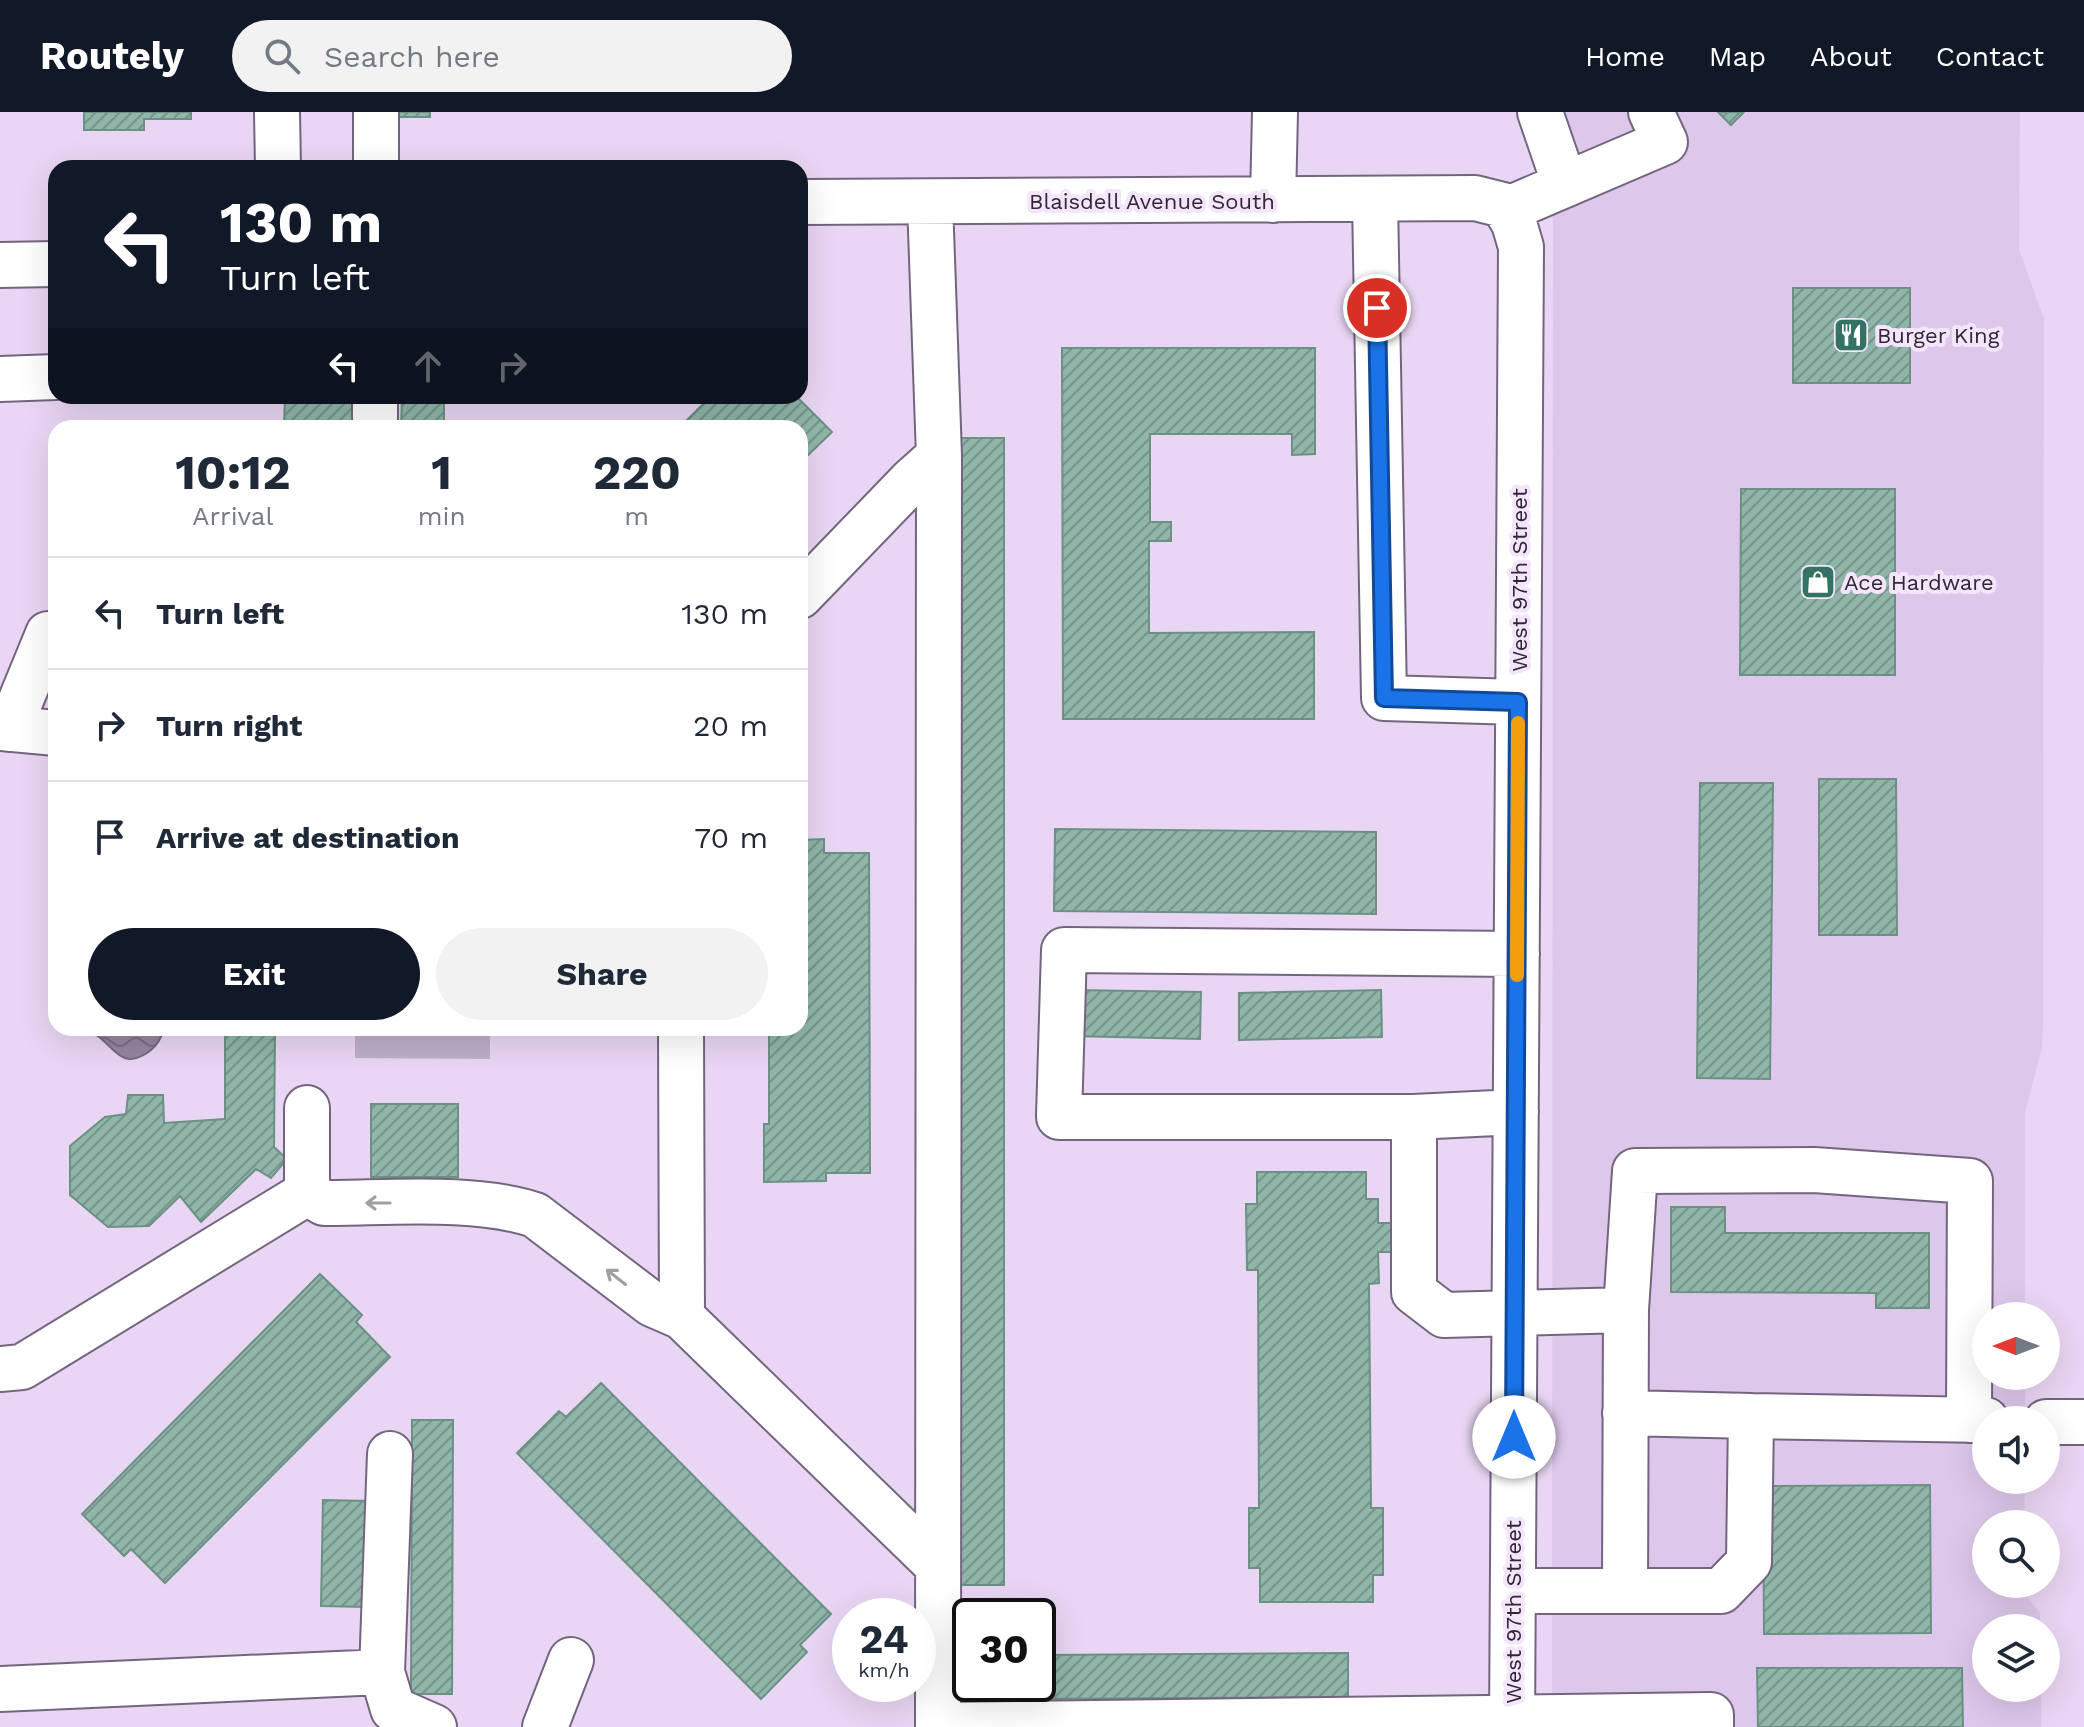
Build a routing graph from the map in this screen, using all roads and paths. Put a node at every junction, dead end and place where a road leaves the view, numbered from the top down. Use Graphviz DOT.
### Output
graph roads {
  1 [pos="277,112"];
  2 [pos="376,112"];
  3 [pos="1275,112"];
  4 [pos="1540,112"];
  5 [pos="1658,127"];
  6 [pos="278,160"];
  7 [pos="376,160"];
  8 [pos="1565,185"];
  9 [pos="1273,200"];
  10 [pos="1375,200"];
  11 [pos="808,202"];
  12 [pos="930,202"];
  13 [pos="1504,208"];
  14 [pos="48,264"];
  15 [pos="0,265"];
  16 [pos="48,377"];
  17 [pos="0,379"];
  18 [pos="939,456"];
  19 [pos="808,588"];
  20 [pos="48,634"];
  21 [pos="1518,702"];
  22 [pos="4,729"];
  23 [pos="48,732"];
  24 [pos="1517,954"];
  25 [pos="681,1036"];
  26 [pos="307,1108"];
  27 [pos="1516,1112"];
  28 [pos="1414,1117"];
  29 [pos="307,1193"];
  30 [pos="1626,1310"];
  31 [pos="1514,1314"];
  32 [pos="682,1317"];
  33 [pos="0,1369"];
  34 [pos="1978,1406"];
  35 [pos="1625,1413"];
  36 [pos="1751,1416"];
  37 [pos="1972,1420"];
  38 [pos="2060,1422"];
  39 [pos="2084,1422"];
  40 [pos="390,1454"];
  41 [pos="937,1565"];
  42 [pos="1513,1591"];
  43 [pos="1625,1591"];
  44 [pos="571,1660"];
  45 [pos="382,1672"];
  46 [pos="0,1689"];
  47 [pos="1512,1723"];
  48 [pos="938,1726"];
  49 [pos="434,1727"];
  50 [pos="545,1727"];
  51 [pos="1711,1727"];
  1 -- 6 [label="street"];
  2 -- 7 [label="street"];
  3 -- 9 [label="street"];
  4 -- 8 [label="street"];
  5 -- 8 [label="street"];
  8 -- 13 [label="street"];
  9 -- 10 [label="street, Blaisdell Avenue South"];
  9 -- 12 [label="street, Blaisdell Avenue South"];
  10 -- 13 [label="street, Blaisdell Avenue South"];
  10 -- 21 [label="street"];
  11 -- 12 [label="street, Blaisdell Avenue South"];
  12 -- 18 [label="street"];
  13 -- 21 [label="street, West 97th Street"];
  14 -- 15 [label="street"];
  16 -- 17 [label="street"];
  18 -- 19 [label="street"];
  18 -- 41 [label="street"];
  20 -- 22 [label="street"];
  21 -- 24 [label="street, West 97th Street"];
  22 -- 23 [label="street"];
  24 -- 27 [label="street, West 97th Street"];
  24 -- 28 [label="street"];
  25 -- 32 [label="street"];
  26 -- 29 [label="street"];
  27 -- 28 [label="street"];
  27 -- 31 [label="street, West 97th Street"];
  28 -- 31 [label="street"];
  32 -- 29 [label="street, one-way"];
  29 -- 33 [label="street"];
  30 -- 31 [label="street"];
  30 -- 34 [label="street"];
  30 -- 35 [label="street"];
  31 -- 42 [label="street, West 97th Street"];
  32 -- 41 [label="street"];
  35 -- 36 [label="street"];
  35 -- 43 [label="street"];
  36 -- 37 [label="street"];
  36 -- 43 [label="street"];
  38 -- 39 [label="street"];
  40 -- 45 [label="street"];
  41 -- 48 [label="street"];
  42 -- 43 [label="street"];
  42 -- 47 [label="street, West 97th Street"];
  44 -- 50 [label="street"];
  45 -- 46 [label="street"];
  45 -- 49 [label="street"];
  47 -- 48 [label="street"];
  47 -- 51 [label="street"];
}
